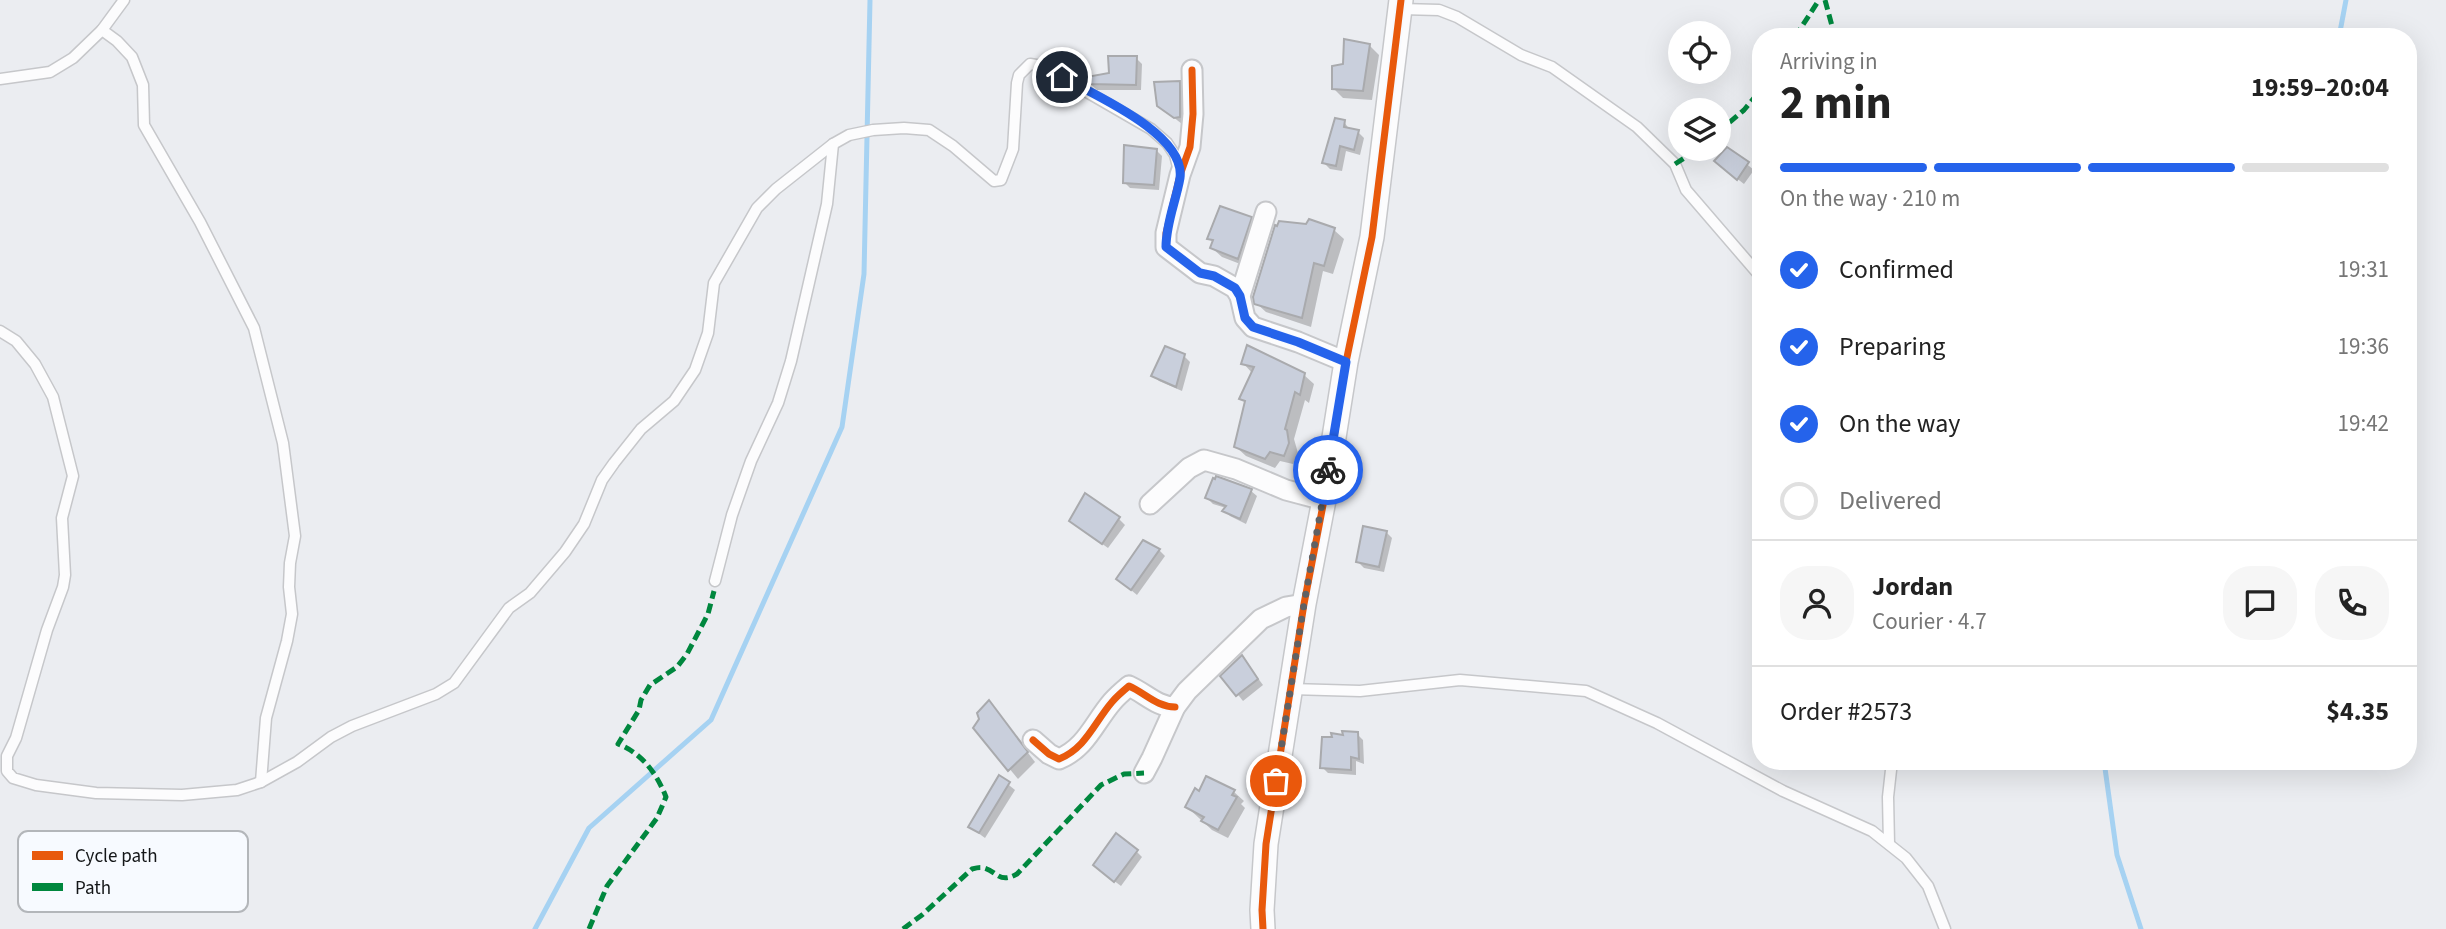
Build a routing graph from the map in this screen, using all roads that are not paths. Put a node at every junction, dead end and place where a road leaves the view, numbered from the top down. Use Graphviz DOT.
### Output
graph roads {
  1 [pos="124,0"];
  2 [pos="1401,5"];
  3 [pos="102,30"];
  4 [pos="1192,70"];
  5 [pos="0,79"];
  6 [pos="833,144"];
  7 [pos="1180,175"];
  8 [pos="1266,212"];
  9 [pos="1752,267"];
  10 [pos="1240,296"];
  11 [pos="0,331"];
  12 [pos="1346,362"];
  13 [pos="1324,500"];
  14 [pos="1150,504"];
  15 [pos="715,581"];
  16 [pos="1304,604"];
  17 [pos="1291,688"];
  18 [pos="1175,707"];
  19 [pos="1033,740"];
  20 [pos="1891,770"];
  21 [pos="1143,773"];
  22 [pos="261,782"];
  23 [pos="1889,844"];
  24 [pos="1264,929"];
  25 [pos="1945,929"];
  1 -- 3 [label="lane"];
  2 -- 9 [label="lane"];
  2 -- 12 [label="street"];
  3 -- 5 [label="lane"];
  3 -- 22 [label="lane"];
  4 -- 7 [label="street"];
  6 -- 7 [label="lane"];
  6 -- 15 [label="lane"];
  6 -- 22 [label="lane"];
  7 -- 10 [label="street"];
  8 -- 10 [label="street"];
  10 -- 12 [label="street"];
  11 -- 22 [label="lane"];
  12 -- 13 [label="street"];
  13 -- 14 [label="street"];
  13 -- 16 [label="street"];
  16 -- 17 [label="street"];
  16 -- 18 [label="street"];
  17 -- 23 [label="lane"];
  17 -- 24 [label="street"];
  18 -- 19 [label="street"];
  18 -- 21 [label="street"];
  20 -- 23 [label="lane"];
  23 -- 25 [label="lane"];
}
